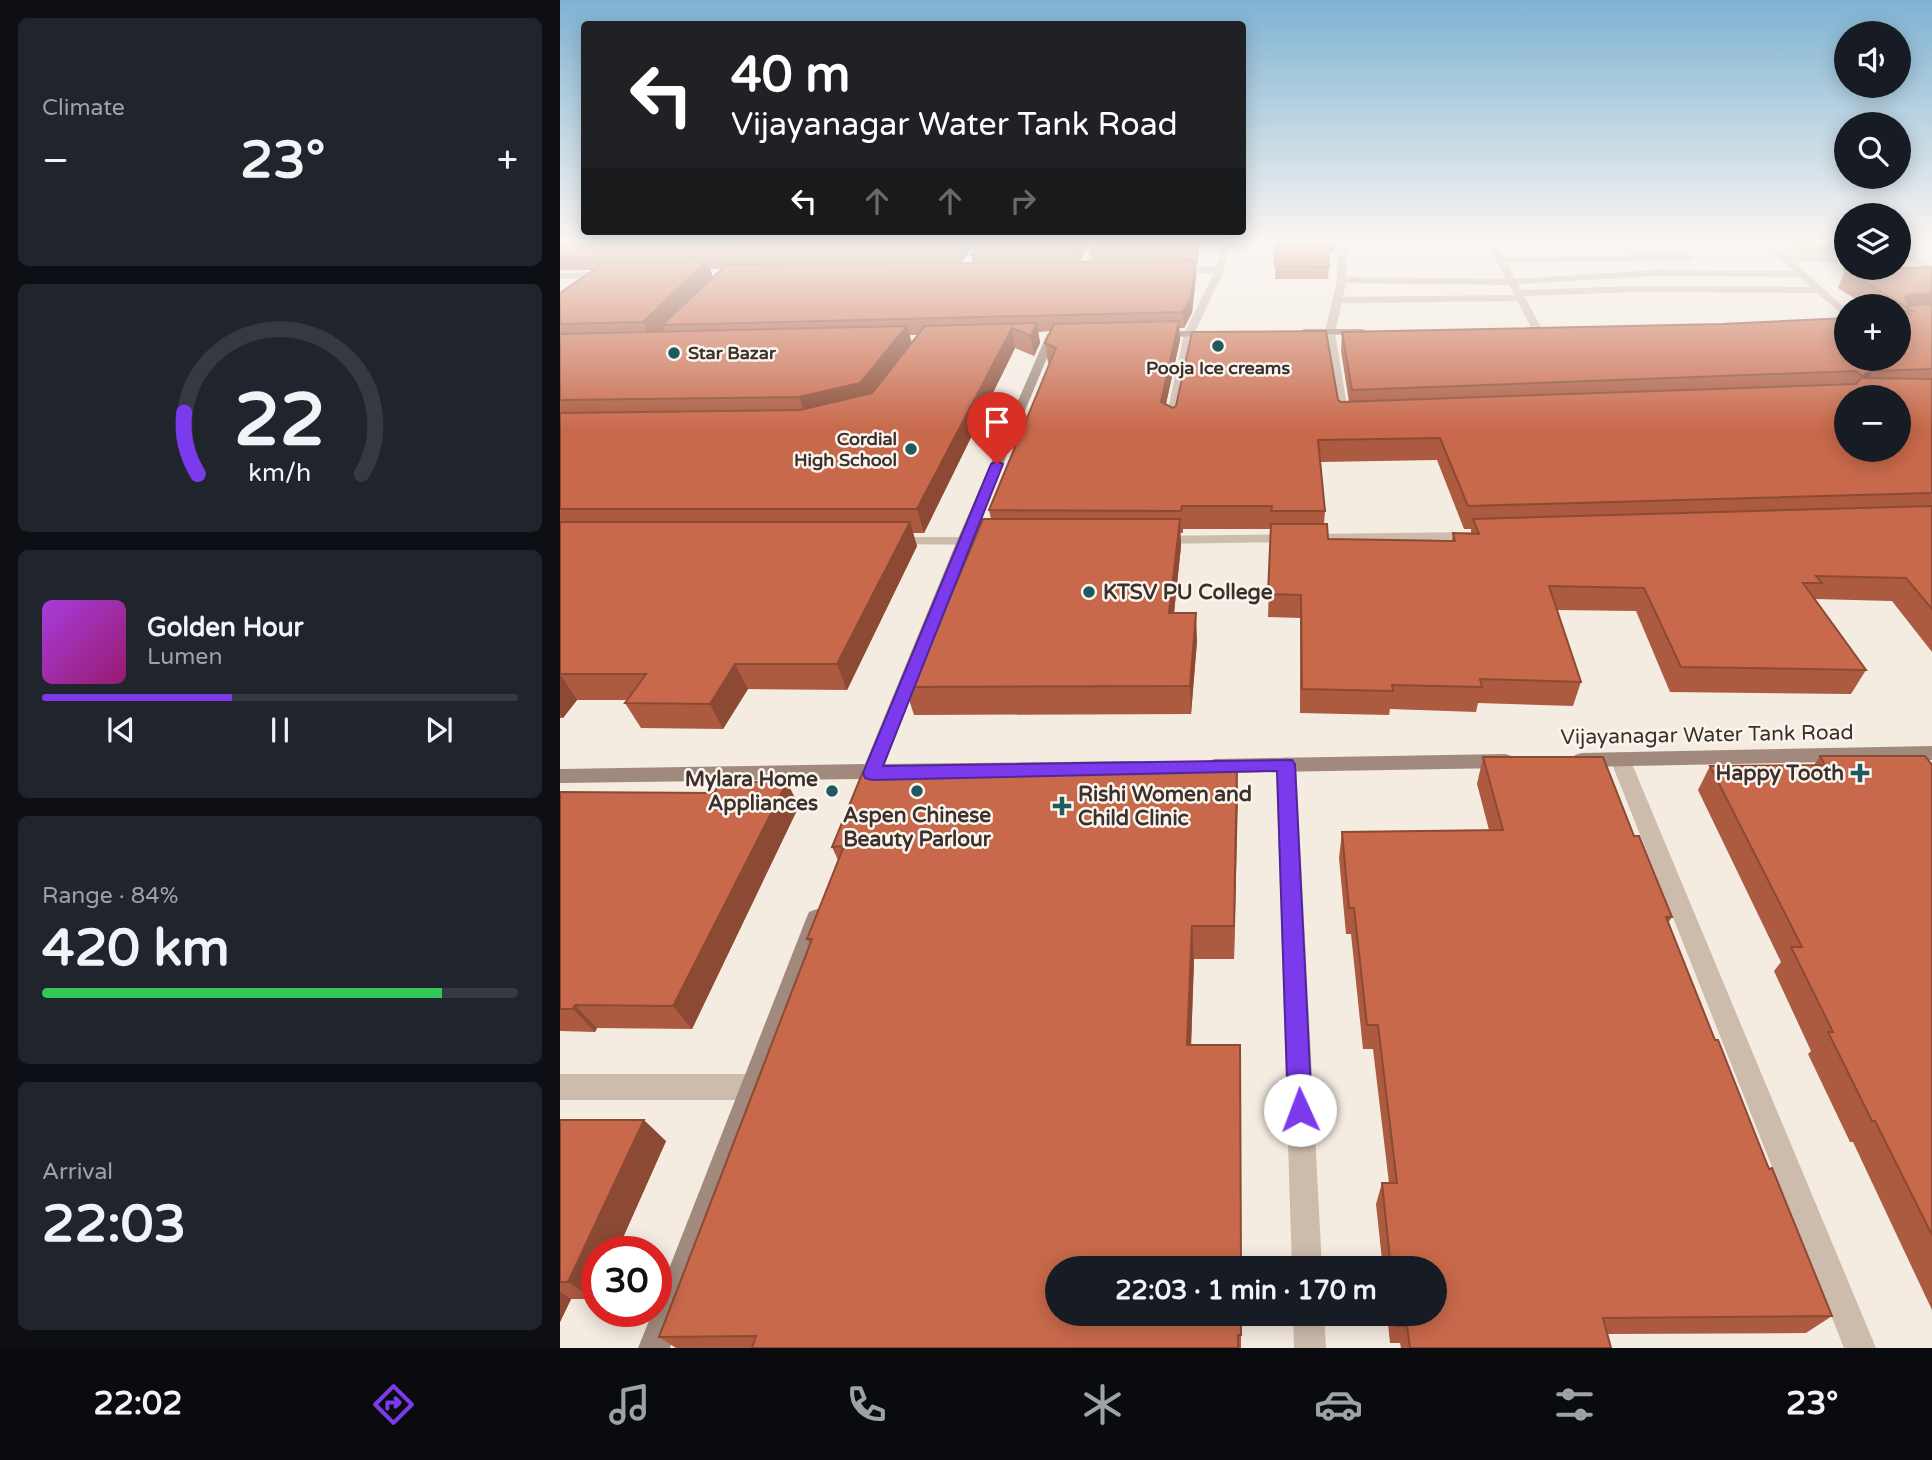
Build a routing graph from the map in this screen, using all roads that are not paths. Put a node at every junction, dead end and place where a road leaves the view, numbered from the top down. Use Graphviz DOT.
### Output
graph roads {
  1 [pos="1204,304"];
  2 [pos="1337,304"];
  3 [pos="1524,304"];
  4 [pos="1524,329"];
  5 [pos="1537,329"];
  6 [pos="1551,329"];
  7 [pos="1292,332"];
  8 [pos="1330,332"];
  9 [pos="1373,332"];
  10 [pos="1189,334"];
  11 [pos="1228,334"];
  12 [pos="1148,335"];
  13 [pos="1051,337"];
  14 [pos="1357,417"];
  15 [pos="1171,423"];
  16 [pos="1495,535"];
  17 [pos="880,541"];
  18 [pos="964,541"];
  19 [pos="1018,541"];
  20 [pos="1141,541"];
  21 [pos="1931,754"];
  22 [pos="1620,759"];
  23 [pos="1564,760"];
  24 [pos="1522,761"];
  25 [pos="1286,764"];
  26 [pos="1189,766"];
  27 [pos="1148,767"];
  28 [pos="872,773"];
  29 [pos="560,776"];
  30 [pos="857,811"];
  31 [pos="824,899"];
  32 [pos="560,1087"];
  33 [pos="754,1087"];
  34 [pos="1306,1256"];
  35 [pos="1309,1326"];
  36 [pos="654,1348"];
  37 [pos="1310,1348"];
  38 [pos="1860,1348"];
  1 -- 10 [label="street"];
  2 -- 8 [label="street"];
  3 -- 5 [label="street"];
  4 -- 5 [label="street"];
  5 -- 6 [label="street"];
  7 -- 8 [label="street"];
  8 -- 9 [label="street"];
  8 -- 14 [label="street"];
  10 -- 11 [label="street"];
  10 -- 12 [label="street"];
  10 -- 15 [label="street"];
  13 -- 18 [label="street"];
  16 -- 20 [label="street"];
  17 -- 18 [label="street"];
  18 -- 19 [label="street"];
  18 -- 28 [label="street"];
  21 -- 22 [label="street, Vijayanagar Water Tank Road"];
  22 -- 23 [label="street, Vijayanagar Water Tank Road"];
  22 -- 38 [label="street"];
  24 -- 25 [label="street"];
  25 -- 26 [label="street"];
  25 -- 34 [label="street"];
  27 -- 28 [label="street"];
  28 -- 29 [label="street"];
  28 -- 30 [label="street"];
  31 -- 33 [label="street"];
  32 -- 33 [label="street"];
  33 -- 36 [label="street"];
  35 -- 37 [label="street"];
}
